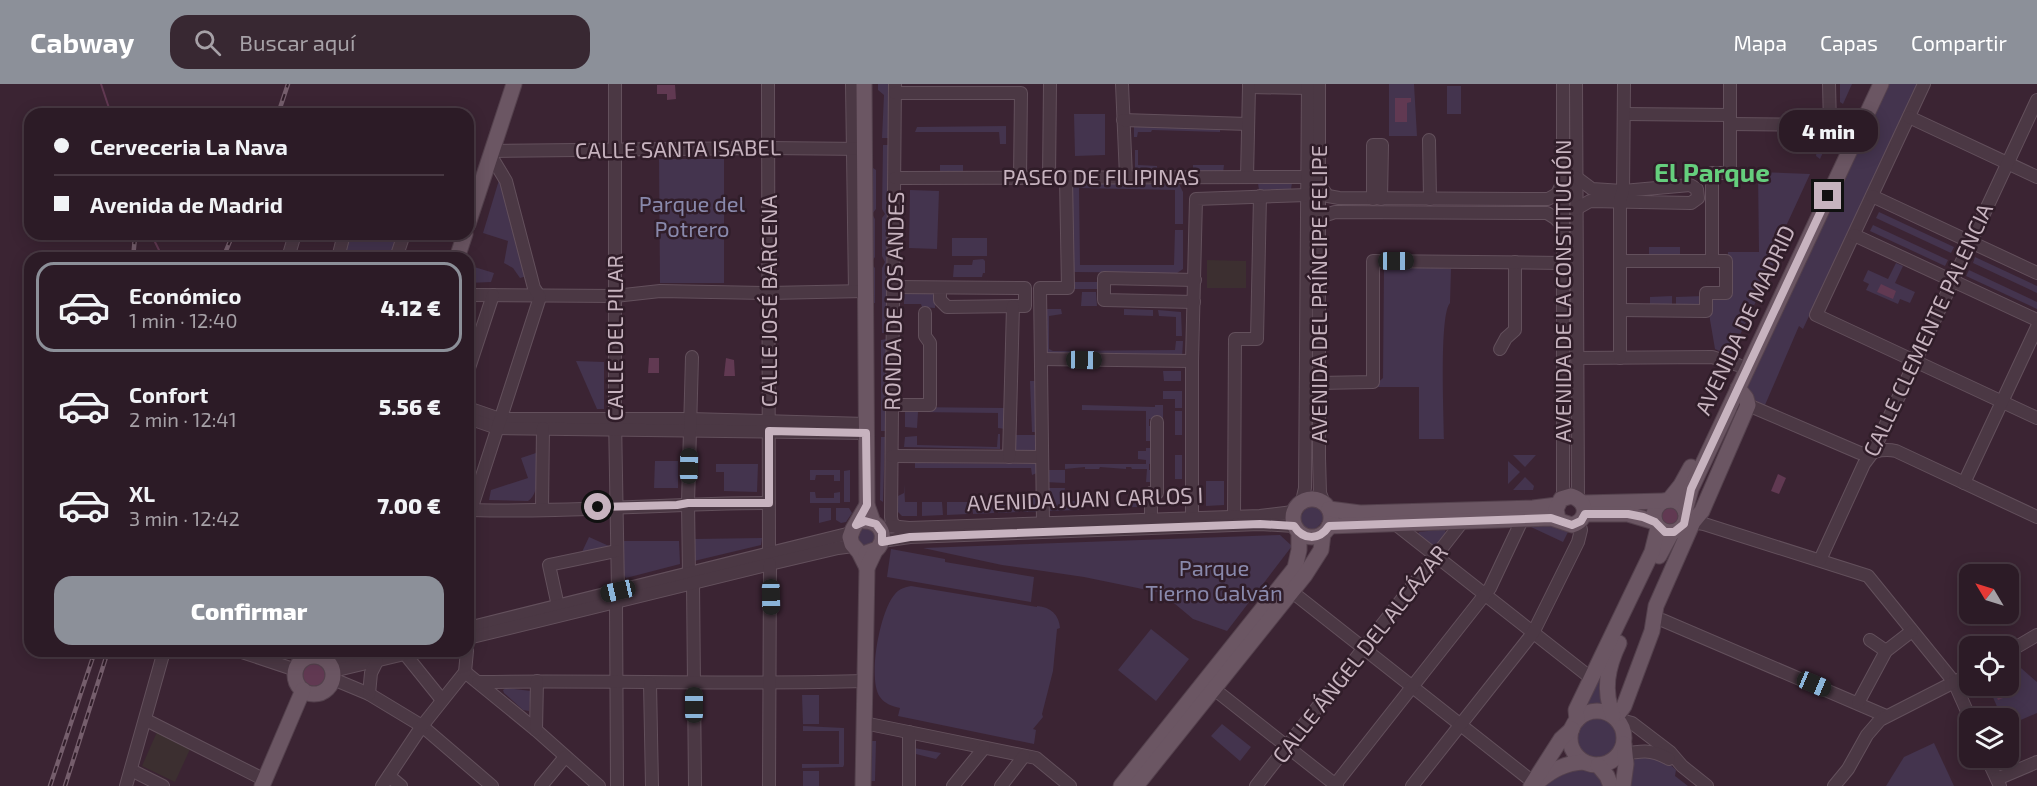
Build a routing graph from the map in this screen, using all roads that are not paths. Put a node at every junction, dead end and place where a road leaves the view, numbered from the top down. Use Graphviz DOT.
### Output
graph roads {
  1 [pos="504,84"];
  2 [pos="514,84"];
  3 [pos="615,84"];
  4 [pos="768,84"];
  5 [pos="852,84"];
  6 [pos="864,84"];
  7 [pos="1050,84"];
  8 [pos="1122,84"];
  9 [pos="1563,84"];
  10 [pos="1576,84"];
  11 [pos="1624,84"];
  12 [pos="1730,84"];
  13 [pos="1829,84"];
  14 [pos="1871,84"];
  15 [pos="1881,84"];
  16 [pos="1924,84"];
  17 [pos="1249,86"];
  18 [pos="1312,86"];
  19 [pos="930,88"];
  20 [pos="895,89"];
  21 [pos="2037,100"];
  22 [pos="1624,114"];
  23 [pos="1909,117"];
  24 [pos="1730,119"];
  25 [pos="1123,120"];
  26 [pos="1248,124"];
  27 [pos="1429,140"];
  28 [pos="768,148"];
  29 [pos="858,149"];
  30 [pos="615,150"];
  31 [pos="491,153"];
  32 [pos="2008,163"];
  33 [pos="474,175"];
  34 [pos="1126,177"];
  35 [pos="1247,177"];
  36 [pos="1307,177"];
  37 [pos="1576,177"];
  38 [pos="2037,177"];
  39 [pos="895,178"];
  40 [pos="1020,178"];
  41 [pos="1049,178"];
  42 [pos="1066,178"];
  43 [pos="1562,183"];
  44 [pos="1319,185"];
  45 [pos="1307,195"];
  46 [pos="1260,196"];
  47 [pos="1622,196"];
  48 [pos="1872,196"];
  49 [pos="1430,199"];
  50 [pos="474,205"];
  51 [pos="1576,209"];
  52 [pos="1319,222"];
  53 [pos="1562,225"];
  54 [pos="1854,235"];
  55 [pos="1971,242"];
  56 [pos="1620,261"];
  57 [pos="1712,261"];
  58 [pos="1515,262"];
  59 [pos="1562,263"];
  60 [pos="2037,273"];
  61 [pos="1195,280"];
  62 [pos="1953,281"];
  63 [pos="894,287"];
  64 [pos="939,288"];
  65 [pos="860,291"];
  66 [pos="769,293"];
  67 [pos="474,295"];
  68 [pos="493,295"];
  69 [pos="615,296"];
  70 [pos="540,297"];
  71 [pos="1194,302"];
  72 [pos="1013,306"];
  73 [pos="1620,310"];
  74 [pos="926,313"];
  75 [pos="2037,320"];
  76 [pos="2037,327"];
  77 [pos="1500,349"];
  78 [pos="474,353"];
  79 [pos="692,357"];
  80 [pos="1577,358"];
  81 [pos="1620,358"];
  82 [pos="1041,359"];
  83 [pos="1192,361"];
  84 [pos="1915,361"];
  85 [pos="1738,365"];
  86 [pos="1318,383"];
  87 [pos="1738,388"];
  88 [pos="2002,402"];
  89 [pos="1731,404"];
  90 [pos="893,405"];
  91 [pos="1748,405"];
  92 [pos="474,411"];
  93 [pos="2037,418"];
  94 [pos="474,419"];
  95 [pos="1157,422"];
  96 [pos="499,423"];
  97 [pos="615,423"];
  98 [pos="690,424"];
  99 [pos="769,426"];
  100 [pos="543,428"];
  101 [pos="866,429"];
  102 [pos="1873,452"];
  103 [pos="892,456"];
  104 [pos="1009,457"];
  105 [pos="1041,458"];
  106 [pos="1964,483"];
  107 [pos="474,496"];
  108 [pos="1666,501"];
  109 [pos="688,503"];
  110 [pos="769,503"];
  111 [pos="867,505"];
  112 [pos="1326,506"];
  113 [pos="616,507"];
  114 [pos="542,509"];
  115 [pos="1572,509"];
  116 [pos="474,511"];
  117 [pos="1234,516"];
  118 [pos="2037,516"];
  119 [pos="1191,518"];
  120 [pos="1297,518"];
  121 [pos="1688,518"];
  122 [pos="1151,519"];
  123 [pos="1522,519"];
  124 [pos="1463,521"];
  125 [pos="885,523"];
  126 [pos="1043,523"];
  127 [pos="1394,523"];
  128 [pos="1662,527"];
  129 [pos="1326,530"];
  130 [pos="855,539"];
  131 [pos="879,546"];
  132 [pos="616,551"];
  133 [pos="1437,556"];
  134 [pos="770,559"];
  135 [pos="1820,560"];
  136 [pos="867,568"];
  137 [pos="691,578"];
  138 [pos="1291,591"];
  139 [pos="1485,594"];
  140 [pos="617,597"];
  141 [pos="558,606"];
  142 [pos="1656,614"];
  143 [pos="474,627"];
  144 [pos="1912,631"];
  145 [pos="1533,633"];
  146 [pos="2037,634"];
  147 [pos="474,637"];
  148 [pos="1870,640"];
  149 [pos="2019,645"];
  150 [pos="1364,648"];
  151 [pos="1886,651"];
  152 [pos="162,657"];
  153 [pos="270,657"];
  154 [pos="364,657"];
  155 [pos="374,657"];
  156 [pos="414,657"];
  157 [pos="466,657"];
  158 [pos="325,661"];
  159 [pos="296,670"];
  160 [pos="465,672"];
  161 [pos="1591,678"];
  162 [pos="1959,680"];
  163 [pos="537,681"];
  164 [pos="617,681"];
  165 [pos="864,681"];
  166 [pos="478,682"];
  167 [pos="1954,682"];
  168 [pos="650,683"];
  169 [pos="694,684"];
  170 [pos="771,684"];
  171 [pos="1413,687"];
  172 [pos="1214,689"];
  173 [pos="307,692"];
  174 [pos="369,694"];
  175 [pos="442,700"];
  176 [pos="1858,703"];
  177 [pos="1966,708"];
  178 [pos="1886,716"];
  179 [pos="1616,717"];
  180 [pos="146,720"];
  181 [pos="864,723"];
  182 [pos="1574,724"];
  183 [pos="1461,725"];
  184 [pos="422,726"];
  185 [pos="536,730"];
  186 [pos="909,732"];
  187 [pos="1287,747"];
  188 [pos="984,748"];
  189 [pos="1626,753"];
  190 [pos="1024,756"];
  191 [pos="565,757"];
  192 [pos="2037,762"];
  193 [pos="1591,764"];
  194 [pos="1682,766"];
  195 [pos="1991,768"];
  196 [pos="131,771"];
  197 [pos="385,781"];
  198 [pos="1998,783"];
  199 [pos="266,784"];
  200 [pos="1533,785"];
  201 [pos="126,786"];
  202 [pos="163,786"];
  203 [pos="401,786"];
  204 [pos="492,786"];
  205 [pos="541,786"];
  206 [pos="599,786"];
  207 [pos="617,786"];
  208 [pos="652,786"];
  209 [pos="695,786"];
  210 [pos="769,786"];
  211 [pos="863,786"];
  212 [pos="909,786"];
  213 [pos="953,786"];
  214 [pos="1001,786"];
  215 [pos="1070,786"];
  216 [pos="1121,786"];
  217 [pos="1136,786"];
  218 [pos="1256,786"];
  219 [pos="1335,786"];
  220 [pos="1412,786"];
  221 [pos="1611,786"];
  222 [pos="1623,786"];
  223 [pos="1707,786"];
  224 [pos="1834,786"];
  1 -- 33 [label="main road"];
  2 -- 31 [label="main road"];
  3 -- 30 [label="street, CALLE DEL PILAR"];
  4 -- 28 [label="street, CALLE JOSÉ BÁRCENA"];
  5 -- 29 [label="street"];
  6 -- 29 [label="main road"];
  7 -- 41 [label="street"];
  8 -- 25 [label="street"];
  9 -- 43 [label="street, AVENIDA DE LA CONSTITUCIÓN"];
  10 -- 37 [label="street, AVENIDA DE LA CONSTITUCIÓN"];
  11 -- 22 [label="street"];
  12 -- 24 [label="street"];
  13 -- 24 [label="street"];
  14 -- 85 [label="main road, AVENIDA DE MADRID"];
  15 -- 87 [label="main road, AVENIDA DE MADRID"];
  16 -- 23 [label="street"];
  17 -- 18 [label="street"];
  17 -- 26 [label="street"];
  18 -- 36 [label="street, AVENIDA DEL PRÍNCIPE FELIPE"];
  18 -- 44 [label="street, AVENIDA DEL PRÍNCIPE FELIPE"];
  19 -- 20 [label="street"];
  19 -- 40 [label="street"];
  20 -- 39 [label="street, RONDA DE LOS ANDES"];
  21 -- 32 [label="street, CALLE CLEMENTE PALENCIA"];
  22 -- 24 [label="street"];
  22 -- 47 [label="street"];
  23 -- 32 [label="street"];
  23 -- 48 [label="street"];
  24 -- 57 [label="street"];
  25 -- 26 [label="street"];
  25 -- 34 [label="street"];
  26 -- 35 [label="street"];
  27 -- 49 [label="street"];
  28 -- 29 [label="street, CALLE SANTA ISABEL"];
  28 -- 30 [label="street, CALLE SANTA ISABEL"];
  28 -- 66 [label="street, CALLE JOSÉ BÁRCENA"];
  29 -- 65 [label="main road"];
  30 -- 31 [label="street, CALLE SANTA ISABEL"];
  30 -- 69 [label="street, CALLE DEL PILAR"];
  31 -- 50 [label="main road"];
  31 -- 70 [label="street"];
  32 -- 38 [label="street"];
  32 -- 55 [label="street, CALLE CLEMENTE PALENCIA"];
  34 -- 35 [label="street, PASEO DE FILIPINAS"];
  34 -- 42 [label="street, PASEO DE FILIPINAS"];
  35 -- 36 [label="street, PASEO DE FILIPINAS"];
  36 -- 45 [label="street, AVENIDA DEL PRÍNCIPE FELIPE"];
  37 -- 47 [label="street"];
  37 -- 51 [label="street, AVENIDA DE LA CONSTITUCIÓN"];
  39 -- 40 [label="street, PASEO DE FILIPINAS"];
  39 -- 63 [label="street, RONDA DE LOS ANDES"];
  40 -- 41 [label="street, PASEO DE FILIPINAS"];
  41 -- 42 [label="street, PASEO DE FILIPINAS"];
  42 -- 82 [label="street"];
  43 -- 49 [label="street"];
  43 -- 53 [label="street, AVENIDA DE LA CONSTITUCIÓN"];
  44 -- 49 [label="street"];
  44 -- 52 [label="street, AVENIDA DEL PRÍNCIPE FELIPE"];
  45 -- 46 [label="street"];
  45 -- 120 [label="street, AVENIDA DEL PRÍNCIPE FELIPE"];
  46 -- 61 [label="street"];
  46 -- 117 [label="street"];
  47 -- 47 [label="street"];
  47 -- 51 [label="street"];
  47 -- 56 [label="street"];
  48 -- 54 [label="street"];
  48 -- 55 [label="street"];
  51 -- 80 [label="street, AVENIDA DE LA CONSTITUCIÓN"];
  52 -- 53 [label="street"];
  52 -- 86 [label="street, AVENIDA DEL PRÍNCIPE FELIPE"];
  53 -- 59 [label="street, AVENIDA DE LA CONSTITUCIÓN"];
  54 -- 62 [label="street"];
  54 -- 84 [label="street"];
  55 -- 60 [label="street"];
  55 -- 62 [label="street, CALLE CLEMENTE PALENCIA"];
  56 -- 57 [label="street"];
  56 -- 73 [label="street"];
  57 -- 73 [label="street"];
  58 -- 59 [label="street"];
  58 -- 77 [label="street"];
  58 -- 86 [label="street"];
  59 -- 115 [label="street, AVENIDA DE LA CONSTITUCIÓN"];
  61 -- 71 [label="street"];
  61 -- 71 [label="street"];
  62 -- 75 [label="street"];
  62 -- 84 [label="street, CALLE CLEMENTE PALENCIA"];
  63 -- 64 [label="street"];
  63 -- 90 [label="street, RONDA DE LOS ANDES"];
  64 -- 72 [label="street"];
  64 -- 72 [label="street"];
  65 -- 66 [label="street"];
  65 -- 101 [label="main road"];
  66 -- 69 [label="street"];
  66 -- 99 [label="street, CALLE JOSÉ BÁRCENA"];
  67 -- 68 [label="street"];
  68 -- 70 [label="street"];
  68 -- 78 [label="street"];
  69 -- 70 [label="street"];
  69 -- 97 [label="street, CALLE DEL PILAR"];
  70 -- 96 [label="street"];
  71 -- 83 [label="street"];
  72 -- 104 [label="street"];
  73 -- 81 [label="street"];
  74 -- 90 [label="street"];
  76 -- 88 [label="street"];
  79 -- 98 [label="street"];
  80 -- 81 [label="street"];
  80 -- 115 [label="street, AVENIDA DE LA CONSTITUCIÓN"];
  81 -- 85 [label="street"];
  82 -- 83 [label="street"];
  82 -- 105 [label="street"];
  83 -- 119 [label="street"];
  84 -- 88 [label="street"];
  84 -- 102 [label="street, CALLE CLEMENTE PALENCIA"];
  85 -- 108 [label="main road, AVENIDA DE MADRID"];
  86 -- 112 [label="street, AVENIDA DEL PRÍNCIPE FELIPE"];
  87 -- 89 [label="main road, AVENIDA DE MADRID"];
  87 -- 91 [label="main road"];
  88 -- 93 [label="street"];
  88 -- 106 [label="street"];
  89 -- 91 [label="street"];
  89 -- 121 [label="main road, AVENIDA DE MADRID"];
  90 -- 103 [label="street, RONDA DE LOS ANDES"];
  91 -- 102 [label="street"];
  91 -- 121 [label="main road, AVENIDA DE MADRID"];
  92 -- 96 [label="street"];
  94 -- 96 [label="street"];
  95 -- 122 [label="street"];
  96 -- 97 [label="street"];
  96 -- 100 [label="street"];
  96 -- 107 [label="street"];
  97 -- 98 [label="street"];
  97 -- 100 [label="street"];
  97 -- 113 [label="street, CALLE DEL PILAR"];
  98 -- 99 [label="street"];
  98 -- 109 [label="street"];
  99 -- 101 [label="street"];
  99 -- 110 [label="street, CALLE JOSÉ BÁRCENA"];
  100 -- 114 [label="street"];
  101 -- 111 [label="main road"];
  102 -- 106 [label="street"];
  102 -- 135 [label="street, CALLE CLEMENTE PALENCIA"];
  103 -- 104 [label="street"];
  103 -- 125 [label="street, RONDA DE LOS ANDES"];
  104 -- 105 [label="street"];
  105 -- 126 [label="street"];
  106 -- 118 [label="street"];
  108 -- 115 [label="main road"];
  108 -- 121 [label="main road"];
  108 -- 128 [label="main road"];
  109 -- 110 [label="street"];
  109 -- 113 [label="street"];
  109 -- 137 [label="street"];
  110 -- 134 [label="street, CALLE JOSÉ BÁRCENA"];
  111 -- 125 [label="main road"];
  111 -- 130 [label="main road"];
  112 -- 115 [label="main road"];
  112 -- 120 [label="main road"];
  112 -- 129 [label="main road"];
  113 -- 114 [label="street"];
  113 -- 132 [label="street, CALLE DEL PILAR"];
  114 -- 116 [label="street"];
  115 -- 123 [label="main road"];
  115 -- 128 [label="main road"];
  115 -- 145 [label="street"];
  117 -- 119 [label="street, AVENIDA JUAN CARLOS I"];
  117 -- 120 [label="street, AVENIDA JUAN CARLOS I"];
  119 -- 122 [label="street, AVENIDA JUAN CARLOS I"];
  120 -- 129 [label="main road"];
  120 -- 131 [label="street, AVENIDA JUAN CARLOS I"];
  120 -- 216 [label="main road"];
  121 -- 128 [label="main road"];
  121 -- 135 [label="street"];
  121 -- 142 [label="main road, AVENIDA DE MADRID"];
  122 -- 126 [label="street, AVENIDA JUAN CARLOS I"];
  123 -- 124 [label="main road"];
  123 -- 139 [label="street"];
  124 -- 127 [label="main road"];
  124 -- 133 [label="street, CALLE ÁNGEL DEL ALCÁZAR"];
  125 -- 126 [label="street, AVENIDA JUAN CARLOS I"];
  125 -- 130 [label="main road"];
  125 -- 131 [label="main road"];
  127 -- 129 [label="main road"];
  127 -- 133 [label="street"];
  128 -- 161 [label="main road"];
  128 -- 179 [label="main road"];
  129 -- 138 [label="main road"];
  130 -- 131 [label="main road"];
  130 -- 134 [label="street"];
  130 -- 136 [label="main road"];
  131 -- 136 [label="main road"];
  132 -- 140 [label="street, CALLE DEL PILAR"];
  132 -- 141 [label="street"];
  133 -- 139 [label="street"];
  133 -- 150 [label="street, CALLE ÁNGEL DEL ALCÁZAR"];
  134 -- 137 [label="street"];
  134 -- 170 [label="street, CALLE JOSÉ BÁRCENA"];
  135 -- 144 [label="street"];
  136 -- 165 [label="main road"];
  137 -- 140 [label="street"];
  137 -- 169 [label="street"];
  138 -- 150 [label="street"];
  138 -- 172 [label="main road"];
  139 -- 145 [label="street"];
  139 -- 171 [label="street"];
  140 -- 141 [label="street"];
  140 -- 147 [label="street"];
  140 -- 164 [label="street, CALLE DEL PILAR"];
  141 -- 143 [label="street"];
  142 -- 176 [label="street"];
  142 -- 179 [label="main road, AVENIDA DE MADRID"];
  144 -- 151 [label="street"];
  144 -- 167 [label="street"];
  145 -- 161 [label="street"];
  145 -- 183 [label="street"];
  146 -- 149 [label="street"];
  148 -- 151 [label="street"];
  150 -- 171 [label="street"];
  150 -- 187 [label="street, CALLE ÁNGEL DEL ALCÁZAR"];
  151 -- 176 [label="street"];
  152 -- 180 [label="street"];
  153 -- 159 [label="street"];
  154 -- 158 [label="street"];
  155 -- 174 [label="street"];
  156 -- 175 [label="street"];
  157 -- 160 [label="street"];
  158 -- 159 [label="main road"];
  158 -- 173 [label="main road"];
  158 -- 174 [label="street"];
  159 -- 173 [label="main road"];
  160 -- 166 [label="street"];
  160 -- 175 [label="street"];
  161 -- 182 [label="main road"];
  162 -- 167 [label="street"];
  163 -- 164 [label="street"];
  163 -- 166 [label="street"];
  163 -- 185 [label="street"];
  164 -- 168 [label="street"];
  164 -- 207 [label="street, CALLE DEL PILAR"];
  165 -- 170 [label="street"];
  165 -- 181 [label="main road"];
  166 -- 185 [label="street"];
  167 -- 177 [label="street"];
  167 -- 178 [label="street"];
  168 -- 169 [label="street"];
  168 -- 208 [label="street"];
  169 -- 170 [label="street"];
  169 -- 209 [label="street"];
  170 -- 210 [label="street, CALLE JOSÉ BÁRCENA"];
  171 -- 183 [label="street"];
  171 -- 219 [label="street"];
  172 -- 187 [label="street"];
  172 -- 217 [label="main road"];
  173 -- 199 [label="main road"];
  174 -- 184 [label="street"];
  175 -- 184 [label="street"];
  176 -- 178 [label="street"];
  178 -- 224 [label="street"];
  179 -- 182 [label="main road"];
  179 -- 189 [label="main road"];
  179 -- 194 [label="street"];
  180 -- 196 [label="street"];
  180 -- 199 [label="street"];
  181 -- 186 [label="street"];
  181 -- 211 [label="main road"];
  182 -- 193 [label="main road"];
  182 -- 200 [label="main road"];
  183 -- 200 [label="street"];
  183 -- 220 [label="street"];
  184 -- 197 [label="street"];
  184 -- 204 [label="street"];
  185 -- 191 [label="street"];
  186 -- 188 [label="street"];
  186 -- 212 [label="street"];
  187 -- 218 [label="street, CALLE ÁNGEL DEL ALCÁZAR"];
  187 -- 219 [label="street"];
  188 -- 190 [label="street"];
  188 -- 213 [label="street"];
  189 -- 193 [label="main road"];
  189 -- 194 [label="street"];
  189 -- 222 [label="main road"];
  190 -- 214 [label="street"];
  190 -- 215 [label="street"];
  191 -- 205 [label="street"];
  191 -- 206 [label="street"];
  192 -- 198 [label="street"];
  193 -- 200 [label="main road"];
  193 -- 221 [label="main road"];
  194 -- 223 [label="street"];
  195 -- 198 [label="street"];
  196 -- 201 [label="street"];
  196 -- 202 [label="street"];
  197 -- 203 [label="street"];
}
